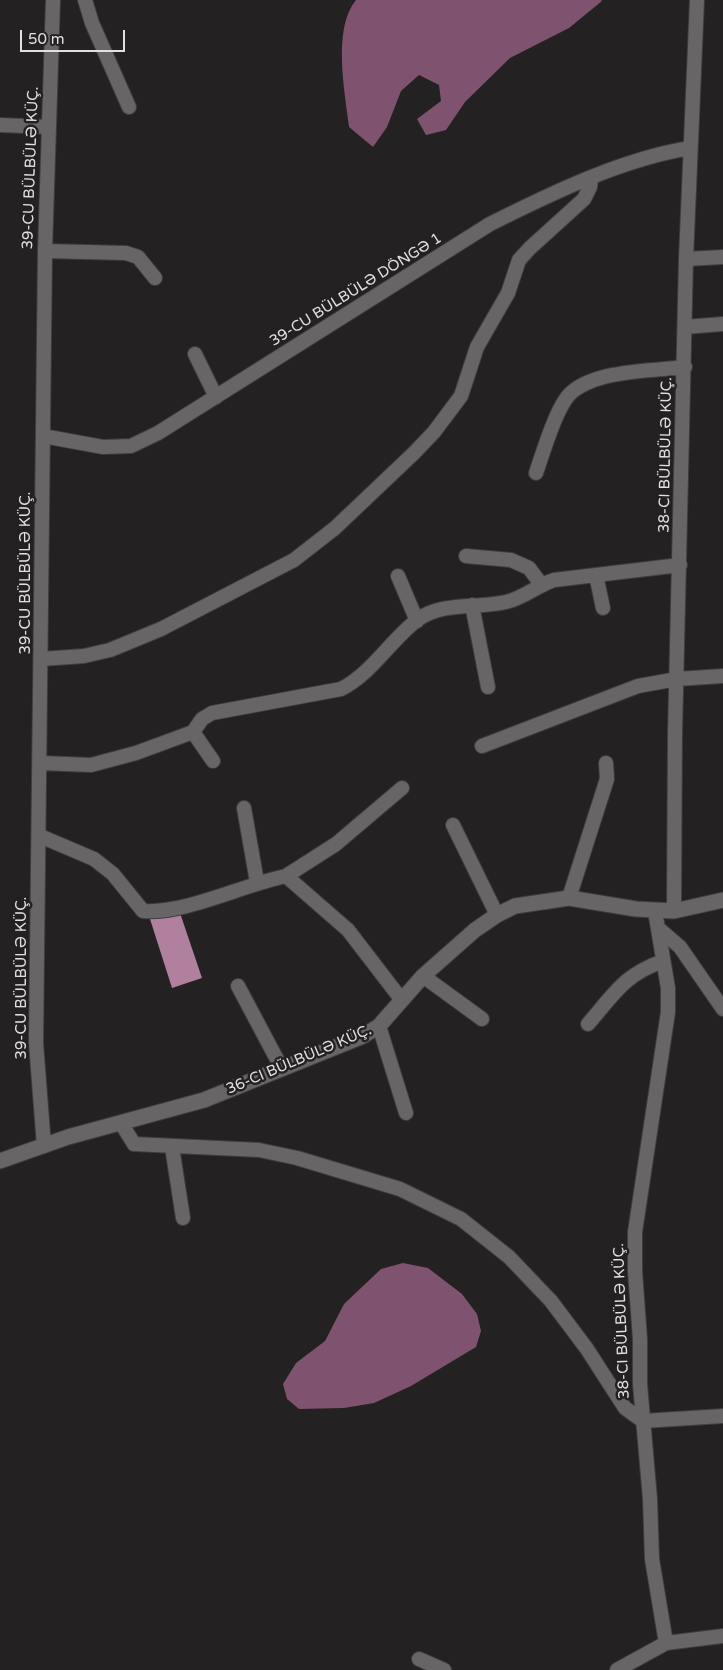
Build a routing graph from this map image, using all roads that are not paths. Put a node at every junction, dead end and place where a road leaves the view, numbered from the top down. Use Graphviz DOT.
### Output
graph roads {
  1 [pos="53,0"];
  2 [pos="86,0"];
  3 [pos="697,0"];
  4 [pos="129,107"];
  5 [pos="0,125"];
  6 [pos="48,127"];
  7 [pos="690,148"];
  8 [pos="591,179"];
  9 [pos="45,252"];
  10 [pos="723,257"];
  11 [pos="686,259"];
  12 [pos="155,278"];
  13 [pos="723,324"];
  14 [pos="685,327"];
  15 [pos="195,354"];
  16 [pos="684,367"];
  17 [pos="216,397"];
  18 [pos="43,436"];
  19 [pos="536,472"];
  20 [pos="466,556"];
  21 [pos="680,565"];
  22 [pos="596,575"];
  23 [pos="398,576"];
  24 [pos="541,584"];
  25 [pos="472,605"];
  26 [pos="603,608"];
  27 [pos="417,621"];
  28 [pos="41,659"];
  29 [pos="723,676"];
  30 [pos="677,679"];
  31 [pos="488,687"];
  32 [pos="193,732"];
  33 [pos="482,746"];
  34 [pos="213,761"];
  35 [pos="41,763"];
  36 [pos="606,763"];
  37 [pos="402,788"];
  38 [pos="244,808"];
  39 [pos="453,825"];
  40 [pos="40,836"];
  41 [pos="286,876"];
  42 [pos="257,882"];
  43 [pos="569,898"];
  44 [pos="723,900"];
  45 [pos="655,911"];
  46 [pos="674,911"];
  47 [pos="497,915"];
  48 [pos="658,928"];
  49 [pos="664,961"];
  50 [pos="423,976"];
  51 [pos="238,986"];
  52 [pos="401,999"];
  53 [pos="723,1009"];
  54 [pos="482,1020"];
  55 [pos="588,1024"];
  56 [pos="379,1026"];
  57 [pos="281,1067"];
  58 [pos="406,1113"];
  59 [pos="120,1123"];
  60 [pos="44,1146"];
  61 [pos="172,1147"];
  62 [pos="0,1160"];
  63 [pos="183,1218"];
  64 [pos="723,1416"];
  65 [pos="643,1421"];
  66 [pos="723,1636"];
  67 [pos="666,1643"];
  68 [pos="419,1658"];
  69 [pos="444,1670"];
  70 [pos="617,1670"];
  1 -- 6 [label="street, 39-CU BÜLBÜLƏ KÜÇ."];
  2 -- 4 [label="street"];
  3 -- 7 [label="street, 38-CI BÜLBÜLƏ KÜÇ."];
  5 -- 6 [label="street"];
  6 -- 9 [label="street, 39-CU BÜLBÜLƏ KÜÇ."];
  7 -- 8 [label="street, 39-CU BÜLBÜLƏ DÖNGƏ 1"];
  7 -- 11 [label="street, 38-CI BÜLBÜLƏ KÜÇ."];
  8 -- 17 [label="street, 39-CU BÜLBÜLƏ DÖNGƏ 1"];
  8 -- 28 [label="street"];
  9 -- 12 [label="street"];
  9 -- 18 [label="street, 39-CU BÜLBÜLƏ KÜÇ."];
  10 -- 11 [label="street"];
  11 -- 14 [label="street, 38-CI BÜLBÜLƏ KÜÇ."];
  13 -- 14 [label="street"];
  14 -- 16 [label="street, 38-CI BÜLBÜLƏ KÜÇ."];
  15 -- 17 [label="street"];
  16 -- 19 [label="street"];
  16 -- 21 [label="street, 38-CI BÜLBÜLƏ KÜÇ."];
  17 -- 18 [label="street, 39-CU BÜLBÜLƏ DÖNGƏ 1"];
  18 -- 28 [label="street, 39-CU BÜLBÜLƏ KÜÇ."];
  20 -- 24 [label="street"];
  21 -- 22 [label="street"];
  21 -- 30 [label="street, 38-CI BÜLBÜLƏ KÜÇ."];
  22 -- 24 [label="street"];
  22 -- 26 [label="street"];
  23 -- 27 [label="street"];
  24 -- 25 [label="street"];
  25 -- 27 [label="street"];
  25 -- 31 [label="street"];
  27 -- 32 [label="street"];
  28 -- 35 [label="street, 39-CU BÜLBÜLƏ KÜÇ."];
  29 -- 30 [label="street"];
  30 -- 33 [label="street"];
  30 -- 46 [label="street, 38-CI BÜLBÜLƏ KÜÇ."];
  32 -- 34 [label="street"];
  32 -- 35 [label="street"];
  35 -- 40 [label="street, 39-CU BÜLBÜLƏ KÜÇ."];
  36 -- 43 [label="street"];
  37 -- 41 [label="street"];
  38 -- 42 [label="street"];
  39 -- 47 [label="street"];
  40 -- 42 [label="street"];
  40 -- 60 [label="street, 39-CU BÜLBÜLƏ KÜÇ."];
  41 -- 42 [label="street"];
  41 -- 52 [label="street"];
  43 -- 45 [label="street"];
  43 -- 47 [label="street"];
  44 -- 46 [label="street"];
  45 -- 46 [label="street"];
  45 -- 48 [label="street, 38-CI BÜLBÜLƏ KÜÇ."];
  47 -- 50 [label="street"];
  48 -- 49 [label="street, 38-CI BÜLBÜLƏ KÜÇ."];
  48 -- 53 [label="street"];
  49 -- 55 [label="street"];
  49 -- 65 [label="street, 38-CI BÜLBÜLƏ KÜÇ."];
  50 -- 52 [label="street"];
  50 -- 54 [label="street"];
  51 -- 57 [label="street"];
  52 -- 56 [label="street"];
  56 -- 57 [label="street"];
  56 -- 58 [label="street"];
  57 -- 59 [label="street"];
  59 -- 60 [label="street"];
  59 -- 61 [label="street"];
  60 -- 62 [label="street"];
  61 -- 63 [label="street"];
  61 -- 65 [label="street"];
  64 -- 65 [label="street"];
  65 -- 67 [label="street, 38-CI BÜLBÜLƏ KÜÇ."];
  66 -- 67 [label="street"];
  67 -- 70 [label="street"];
  68 -- 69 [label="street"];
}
